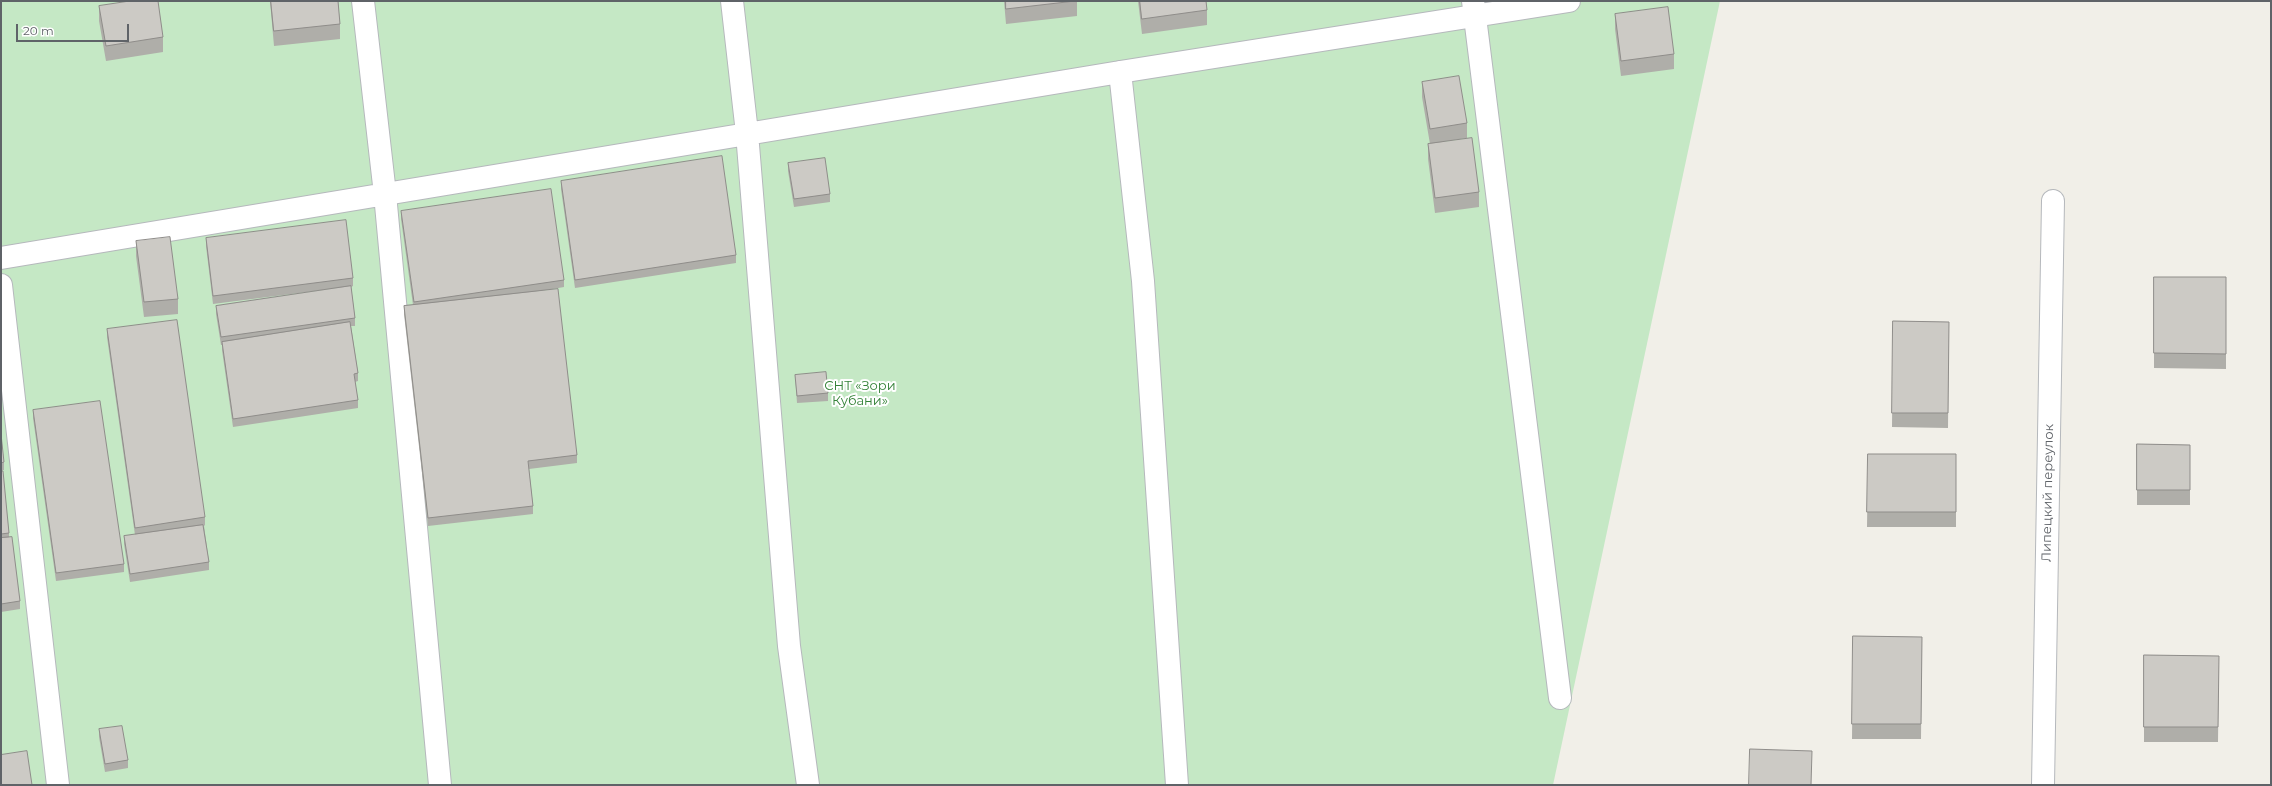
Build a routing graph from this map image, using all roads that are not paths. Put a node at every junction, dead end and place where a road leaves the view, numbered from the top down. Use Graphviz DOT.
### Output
graph roads {
  1 [pos="363,1"];
  2 [pos="732,1"];
  3 [pos="1569,1"];
  4 [pos="1474,9"];
  5 [pos="1120,72"];
  6 [pos="747,133"];
  7 [pos="385,194"];
  8 [pos="2053,200"];
  9 [pos="1,258"];
  10 [pos="1,285"];
  11 [pos="1560,698"];
  12 [pos="58,785"];
  13 [pos="440,785"];
  14 [pos="808,785"];
  15 [pos="1177,785"];
  16 [pos="2043,785"];
  1 -- 7 [label="street"];
  2 -- 6 [label="street"];
  3 -- 4 [label="street"];
  4 -- 5 [label="street"];
  4 -- 11 [label="street"];
  5 -- 6 [label="street"];
  5 -- 15 [label="street"];
  6 -- 7 [label="street"];
  6 -- 14 [label="street"];
  7 -- 9 [label="street"];
  7 -- 13 [label="street"];
  8 -- 16 [label="street, Липецкий переулок"];
  10 -- 12 [label="street"];
}
